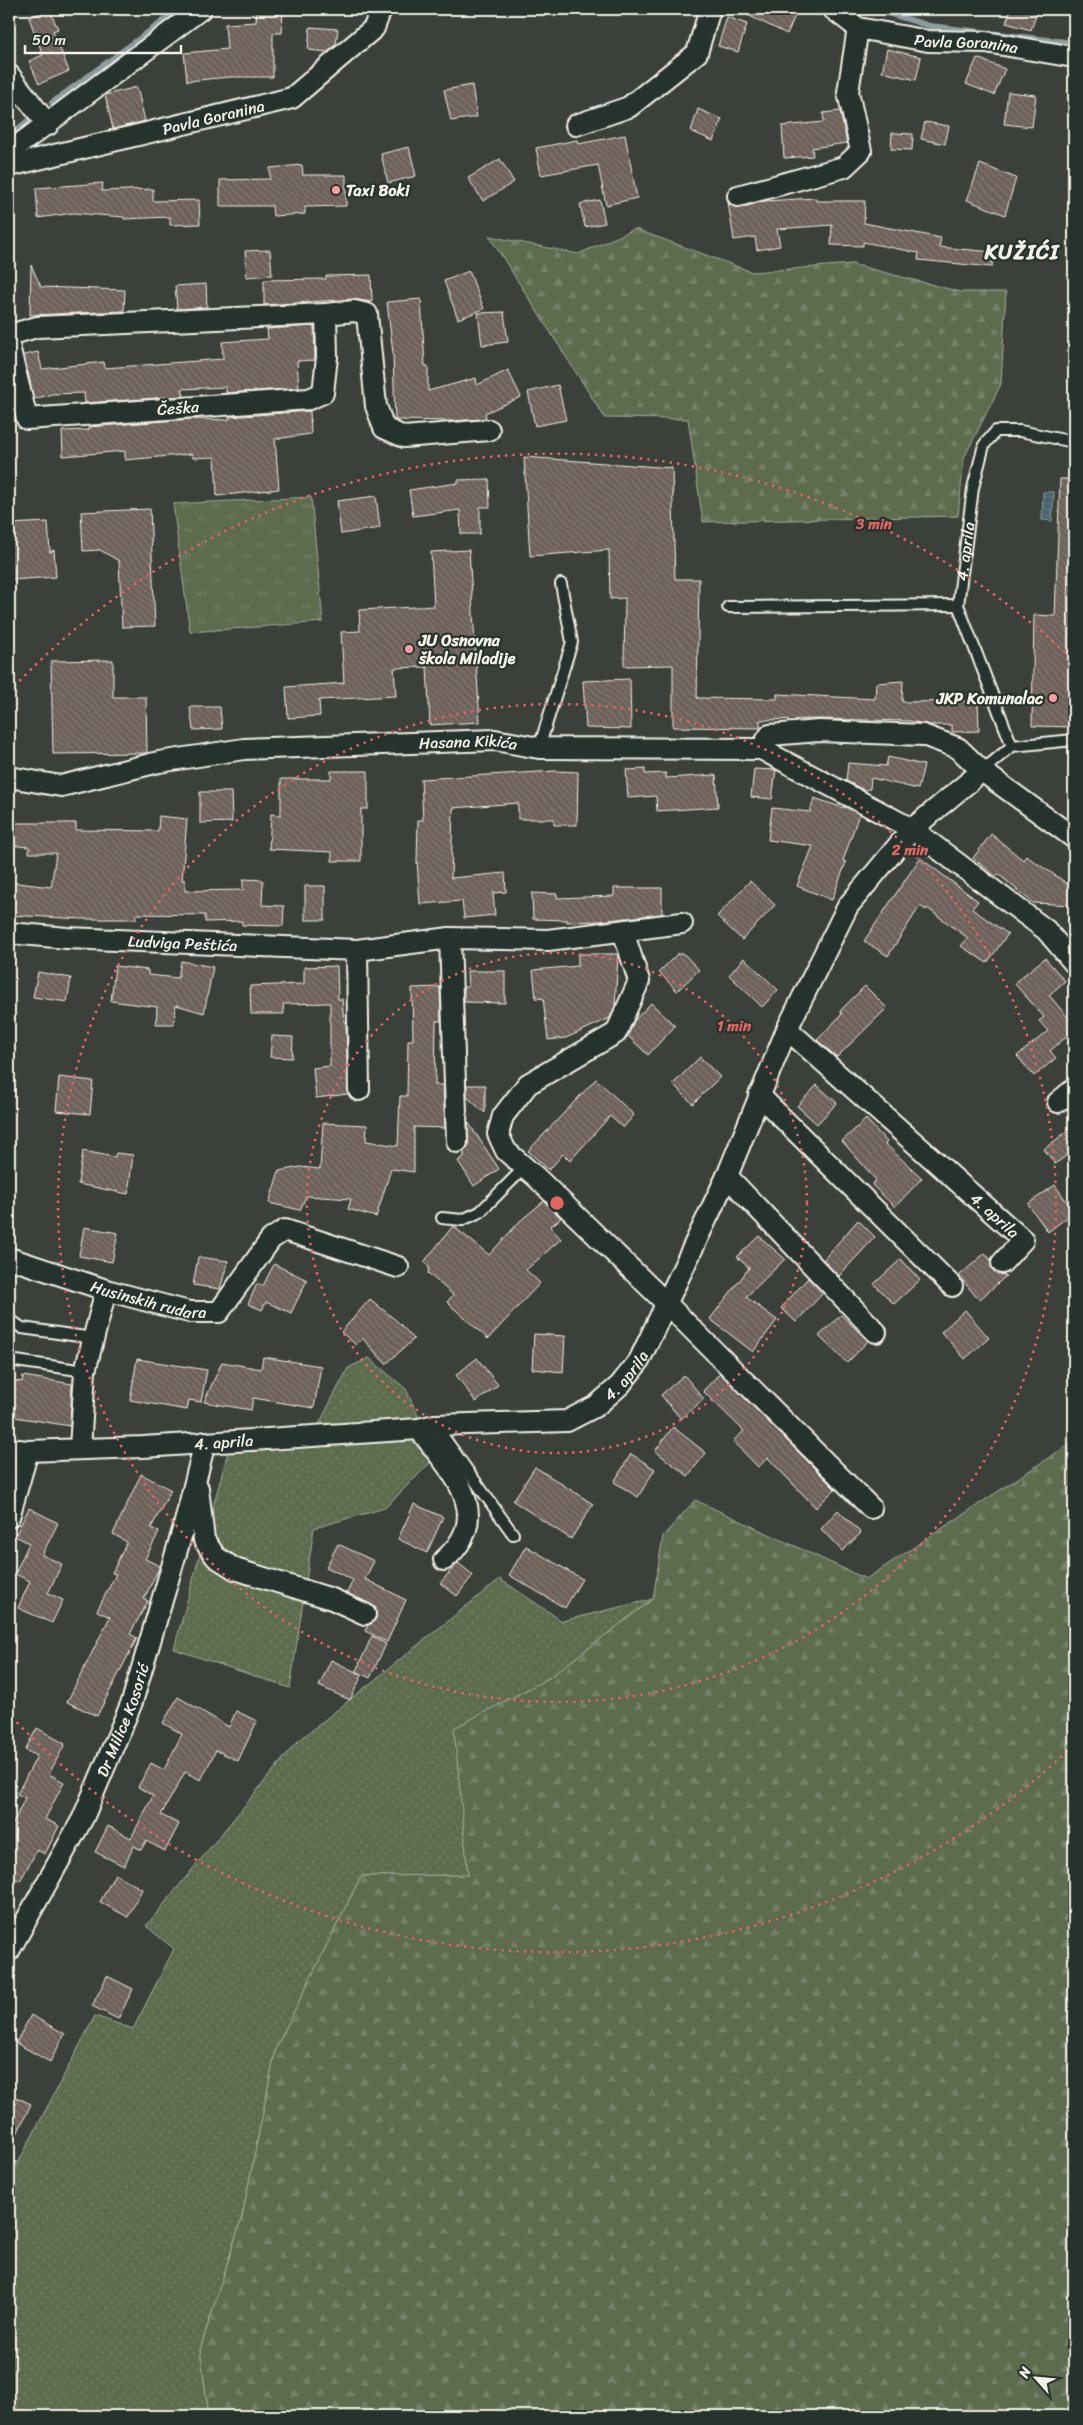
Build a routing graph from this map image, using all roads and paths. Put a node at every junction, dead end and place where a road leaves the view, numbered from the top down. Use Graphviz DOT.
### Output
graph roads {
  1 [pos="201,9"];
  2 [pos="381,9"];
  3 [pos="710,9"];
  4 [pos="833,9"];
  5 [pos="858,28"];
  6 [pos="1074,57"];
  7 [pos="9,75"];
  8 [pos="576,124"];
  9 [pos="48,125"];
  10 [pos="9,152"];
  11 [pos="9,166"];
  12 [pos="738,196"];
  13 [pos="326,314"];
  14 [pos="9,335"];
  15 [pos="9,346"];
  16 [pos="489,430"];
  17 [pos="1074,442"];
  18 [pos="561,584"];
  19 [pos="958,605"];
  20 [pos="728,607"];
  21 [pos="1074,740"];
  22 [pos="1012,746"];
  23 [pos="539,748"];
  24 [pos="761,749"];
  25 [pos="982,771"];
  26 [pos="9,777"];
  27 [pos="912,829"];
  28 [pos="1074,838"];
  29 [pos="682,923"];
  30 [pos="623,931"];
  31 [pos="9,933"];
  32 [pos="450,938"];
  33 [pos="357,950"];
  34 [pos="1074,964"];
  35 [pos="787,1029"];
  36 [pos="1074,1089"];
  37 [pos="359,1090"];
  38 [pos="759,1095"];
  39 [pos="1058,1102"];
  40 [pos="457,1142"];
  41 [pos="525,1167"];
  42 [pos="727,1176"];
  43 [pos="442,1218"];
  44 [pos="9,1258"];
  45 [pos="1002,1263"];
  46 [pos="398,1267"];
  47 [pos="952,1286"];
  48 [pos="106,1290"];
  49 [pos="666,1303"];
  50 [pos="9,1319"];
  51 [pos="876,1332"];
  52 [pos="94,1338"];
  53 [pos="9,1360"];
  54 [pos="85,1371"];
  55 [pos="427,1427"];
  56 [pos="205,1442"];
  57 [pos="80,1448"];
  58 [pos="18,1450"];
  59 [pos="197,1473"];
  60 [pos="871,1508"];
  61 [pos="9,1517"];
  62 [pos="513,1534"];
  63 [pos="444,1560"];
  64 [pos="365,1614"];
  65 [pos="9,1951"];
  1 -- 9 [label="street"];
  2 -- 11 [label="street, Pavla Goranina"];
  3 -- 8 [label="street"];
  4 -- 5 [label="street, Pavla Goranina"];
  5 -- 6 [label="street, Pavla Goranina"];
  5 -- 12 [label="street"];
  7 -- 9 [label="street"];
  9 -- 10 [label="street"];
  13 -- 14 [label="street"];
  13 -- 15 [label="street, Češka"];
  13 -- 16 [label="street"];
  17 -- 19 [label="lane, 4. aprila"];
  18 -- 23 [label="lane"];
  19 -- 20 [label="lane"];
  19 -- 22 [label="lane, 4. aprila"];
  21 -- 22 [label="lane"];
  22 -- 25 [label="lane, 4. aprila"];
  23 -- 24 [label="street, Hasana Kikića"];
  23 -- 26 [label="street, Hasana Kikića"];
  24 -- 25 [label="street"];
  24 -- 27 [label="street, Hasana Kikića"];
  25 -- 27 [label="street, 4. aprila"];
  25 -- 28 [label="street"];
  27 -- 34 [label="street"];
  27 -- 35 [label="street, 4. aprila"];
  29 -- 30 [label="street, Ludviga Peštića"];
  30 -- 32 [label="street, Ludviga Peštića"];
  30 -- 41 [label="street"];
  31 -- 33 [label="street, Ludviga Peštića"];
  32 -- 33 [label="street, Ludviga Peštića"];
  32 -- 40 [label="street"];
  33 -- 37 [label="street"];
  35 -- 38 [label="street, 4. aprila"];
  35 -- 45 [label="street, 4. aprila"];
  36 -- 39 [label="street"];
  38 -- 42 [label="street, 4. aprila"];
  38 -- 47 [label="street"];
  41 -- 43 [label="lane"];
  41 -- 49 [label="street"];
  42 -- 49 [label="street, 4. aprila"];
  42 -- 51 [label="street"];
  44 -- 48 [label="street, Husinskih rudara"];
  46 -- 48 [label="street, Husinskih rudara"];
  48 -- 52 [label="street"];
  49 -- 55 [label="street, 4. aprila"];
  49 -- 60 [label="street"];
  50 -- 52 [label="lane"];
  52 -- 54 [label="street"];
  53 -- 54 [label="lane"];
  54 -- 57 [label="street"];
  55 -- 56 [label="street, 4. aprila"];
  55 -- 62 [label="lane"];
  55 -- 63 [label="street"];
  56 -- 57 [label="street, 4. aprila"];
  56 -- 59 [label="street, Dr Milice Kosorić"];
  57 -- 58 [label="street, 4. aprila"];
  58 -- 61 [label="street, 4. aprila"];
  59 -- 64 [label="street, Dr Milice Kosorić"];
  59 -- 65 [label="street, Dr Milice Kosorić"];
}
